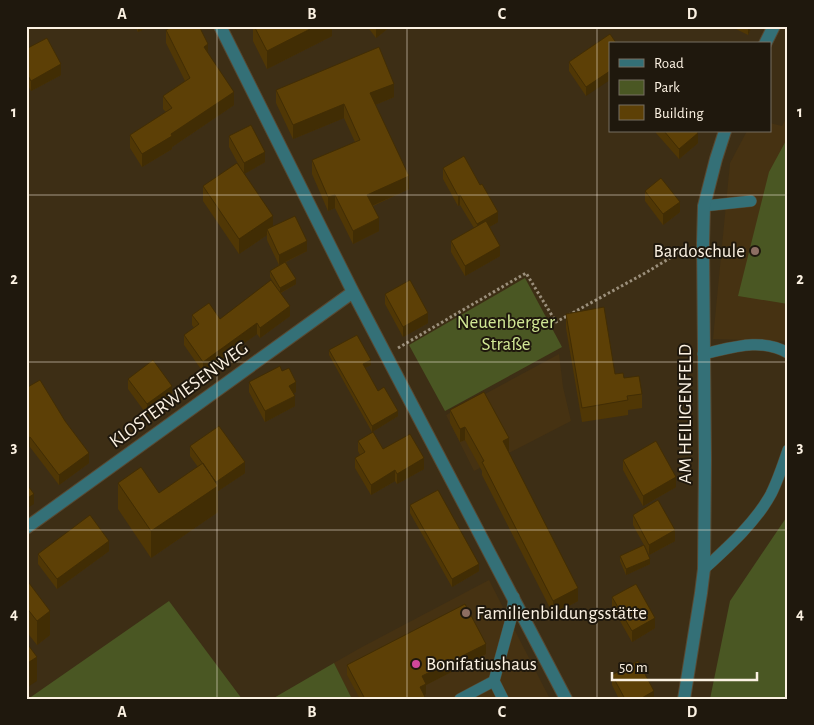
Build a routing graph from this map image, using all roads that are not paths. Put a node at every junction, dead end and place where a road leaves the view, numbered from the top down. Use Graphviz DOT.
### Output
graph roads {
  1 [pos="220,26"];
  2 [pos="774,26"];
  3 [pos="766,42"];
  4 [pos="725,132"];
  5 [pos="750,201"];
  6 [pos="704,206"];
  7 [pos="353,292"];
  8 [pos="788,353"];
  9 [pos="703,354"];
  10 [pos="788,450"];
  11 [pos="26,528"];
  12 [pos="704,568"];
  13 [pos="514,597"];
  14 [pos="494,681"];
  15 [pos="460,699"];
  16 [pos="503,699"];
  17 [pos="566,699"];
  18 [pos="684,699"];
  1 -- 7 [label="street"];
  2 -- 3 [label="street"];
  4 -- 6 [label="street, AM HEILIGENFELD"];
  5 -- 6 [label="lane"];
  6 -- 9 [label="street, AM HEILIGENFELD"];
  7 -- 11 [label="street, KLOSTERWIESENWEG"];
  7 -- 13 [label="street"];
  8 -- 9 [label="lane"];
  9 -- 12 [label="street, AM HEILIGENFELD"];
  10 -- 12 [label="lane"];
  12 -- 18 [label="street, AM HEILIGENFELD"];
  13 -- 14 [label="lane"];
  13 -- 17 [label="street"];
  14 -- 15 [label="lane"];
  14 -- 16 [label="lane"];
}
